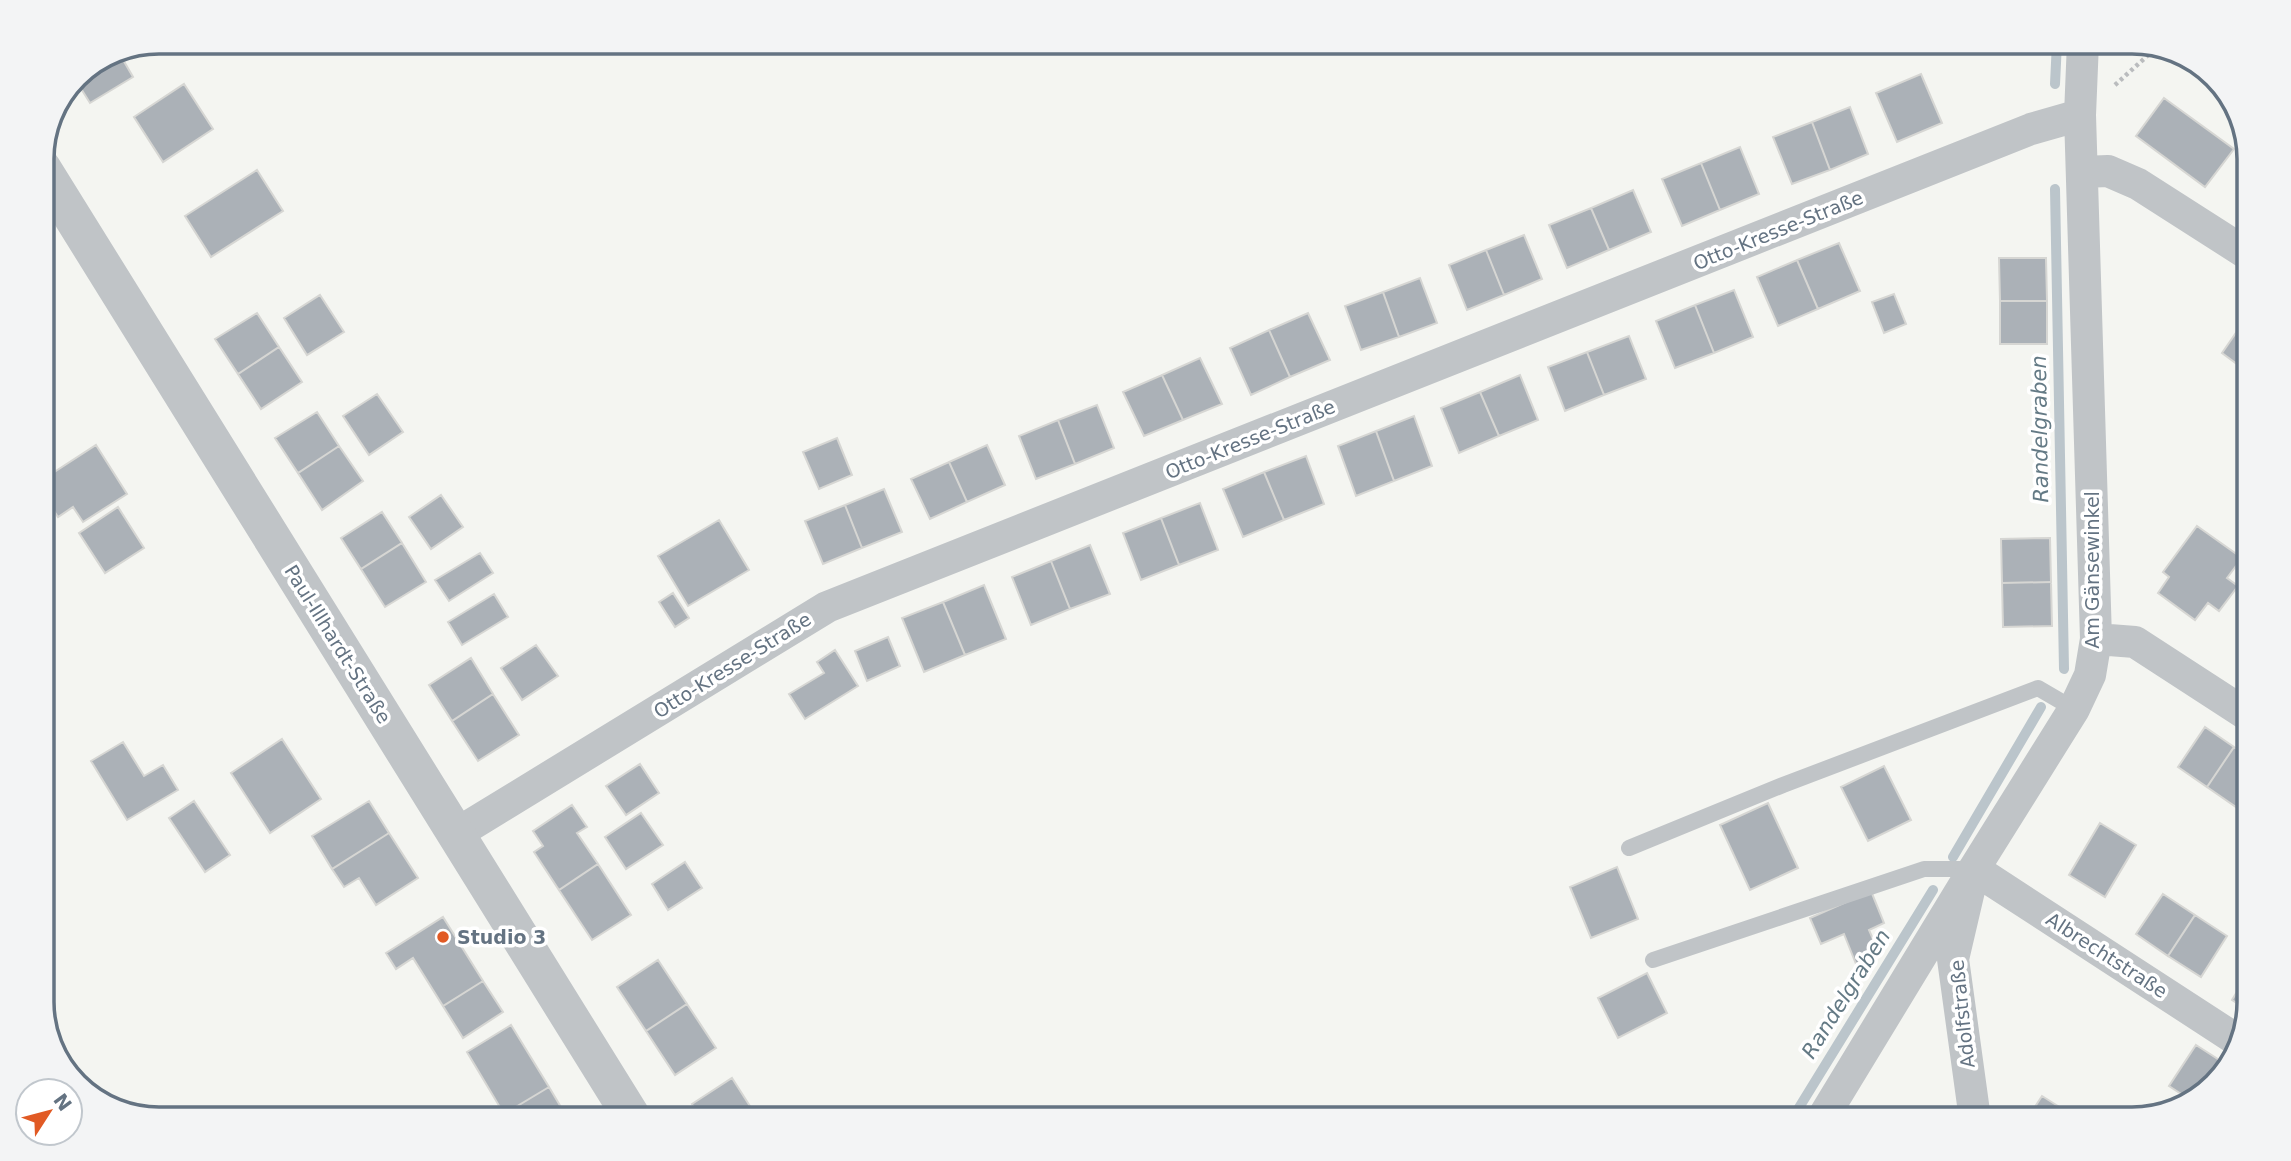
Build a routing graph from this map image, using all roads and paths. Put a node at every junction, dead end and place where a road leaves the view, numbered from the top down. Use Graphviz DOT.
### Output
graph roads {
  1 [pos="2083,54"];
  2 [pos="2147,56"];
  3 [pos="2080,115"];
  4 [pos="2082,172"];
  5 [pos="54,188"];
  6 [pos="2237,247"];
  7 [pos="2096,639"];
  8 [pos="2237,708"];
  9 [pos="2074,709"];
  10 [pos="456,834"];
  11 [pos="1629,848"];
  12 [pos="1974,869"];
  13 [pos="1653,960"];
  14 [pos="2231,1036"];
  15 [pos="626,1107"];
  16 [pos="1829,1107"];
  17 [pos="1973,1107"];
  1 -- 3 [label="street, Am Gänsewinkel"];
  2 -- 3 [label="path"];
  3 -- 4 [label="street, Am Gänsewinkel"];
  3 -- 10 [label="street, Otto-Kresse-Straße"];
  4 -- 6 [label="street"];
  4 -- 7 [label="street, Am Gänsewinkel"];
  5 -- 10 [label="street, Paul-Illhardt-Straße"];
  7 -- 8 [label="street"];
  7 -- 9 [label="street, Am Gänsewinkel"];
  9 -- 11 [label="lane"];
  9 -- 12 [label="street, Am Gänsewinkel"];
  10 -- 15 [label="street, Paul-Illhardt-Straße"];
  12 -- 13 [label="lane"];
  12 -- 14 [label="street, Albrechtstraße"];
  12 -- 16 [label="street, Am Gänsewinkel"];
  12 -- 17 [label="street, Adolfstraße"];
}
